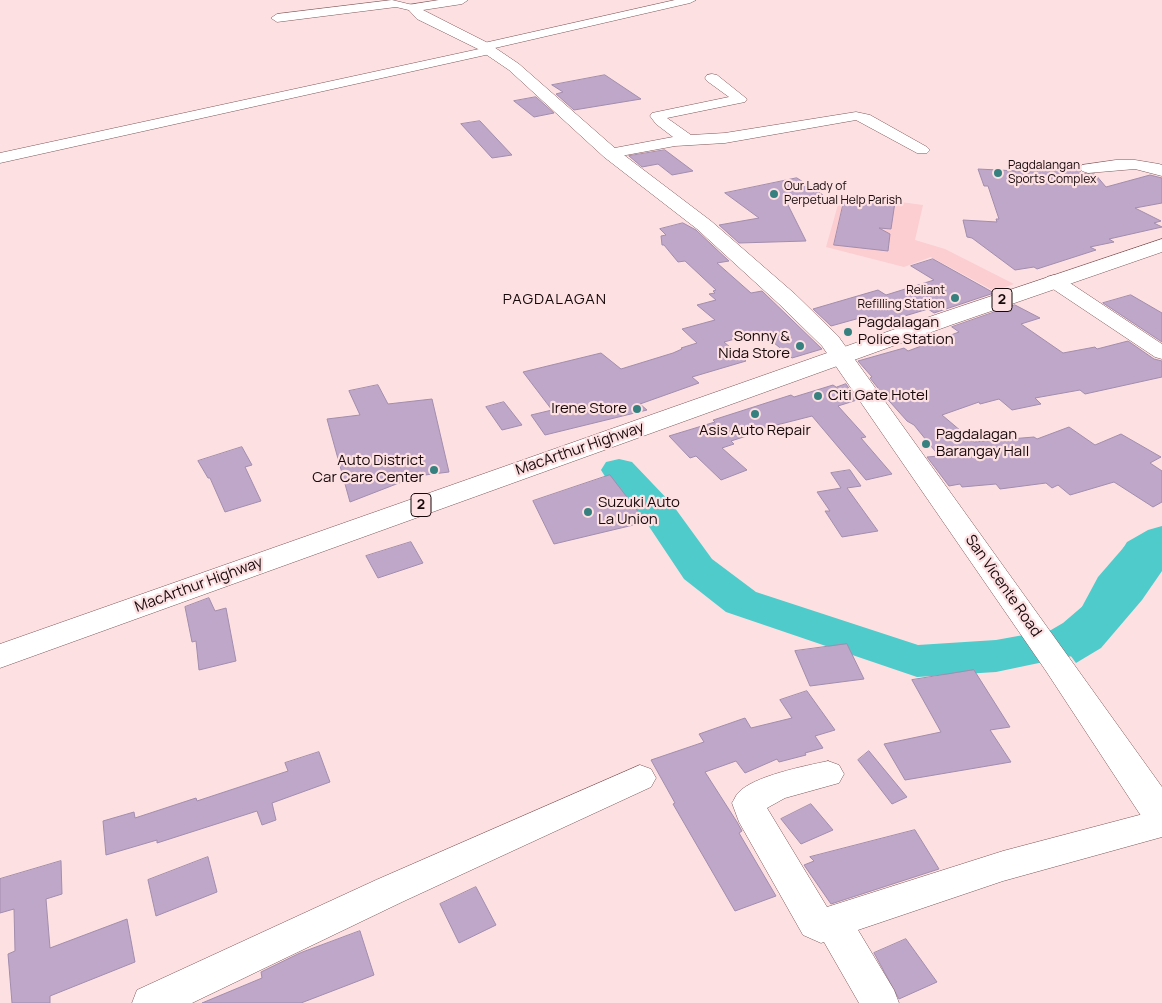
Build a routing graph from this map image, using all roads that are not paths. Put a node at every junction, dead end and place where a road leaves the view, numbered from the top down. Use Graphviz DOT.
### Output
graph roads {
  1 [pos="462,0"];
  2 [pos="690,0"];
  3 [pos="413,8"];
  4 [pos="277,18"];
  5 [pos="487,48"];
  6 [pos="712,78"];
  7 [pos="688,140"];
  8 [pos="922,150"];
  9 [pos="610,153"];
  10 [pos="0,158"];
  11 [pos="1088,168"];
  12 [pos="1162,171"];
  13 [pos="1162,246"];
  14 [pos="1054,282"];
  15 [pos="1162,353"];
  16 [pos="842,357"];
  17 [pos="0,656"];
  18 [pos="828,774"];
  19 [pos="640,778"];
  20 [pos="1162,817"];
  21 [pos="1162,823"];
  22 [pos="833,923"];
  23 [pos="151,1003"];
  24 [pos="880,1003"];
  1 -- 3 [label="main road"];
  2 -- 5 [label="street"];
  3 -- 4 [label="street"];
  3 -- 5 [label="main road, San Vicente Road"];
  5 -- 9 [label="main road, San Vicente Road"];
  5 -- 10 [label="street"];
  6 -- 7 [label="street"];
  7 -- 8 [label="street"];
  7 -- 9 [label="street"];
  9 -- 16 [label="main road, San Vicente Road"];
  11 -- 12 [label="street"];
  13 -- 14 [label="main road, MacArthur Highway / 2"];
  14 -- 15 [label="street"];
  14 -- 16 [label="main road, MacArthur Highway / 2"];
  16 -- 17 [label="main road, MacArthur Highway / 2"];
  16 -- 20 [label="main road, San Vicente Road"];
  18 -- 22 [label="street"];
  19 -- 23 [label="street"];
  21 -- 22 [label="street"];
  22 -- 24 [label="street"];
}
